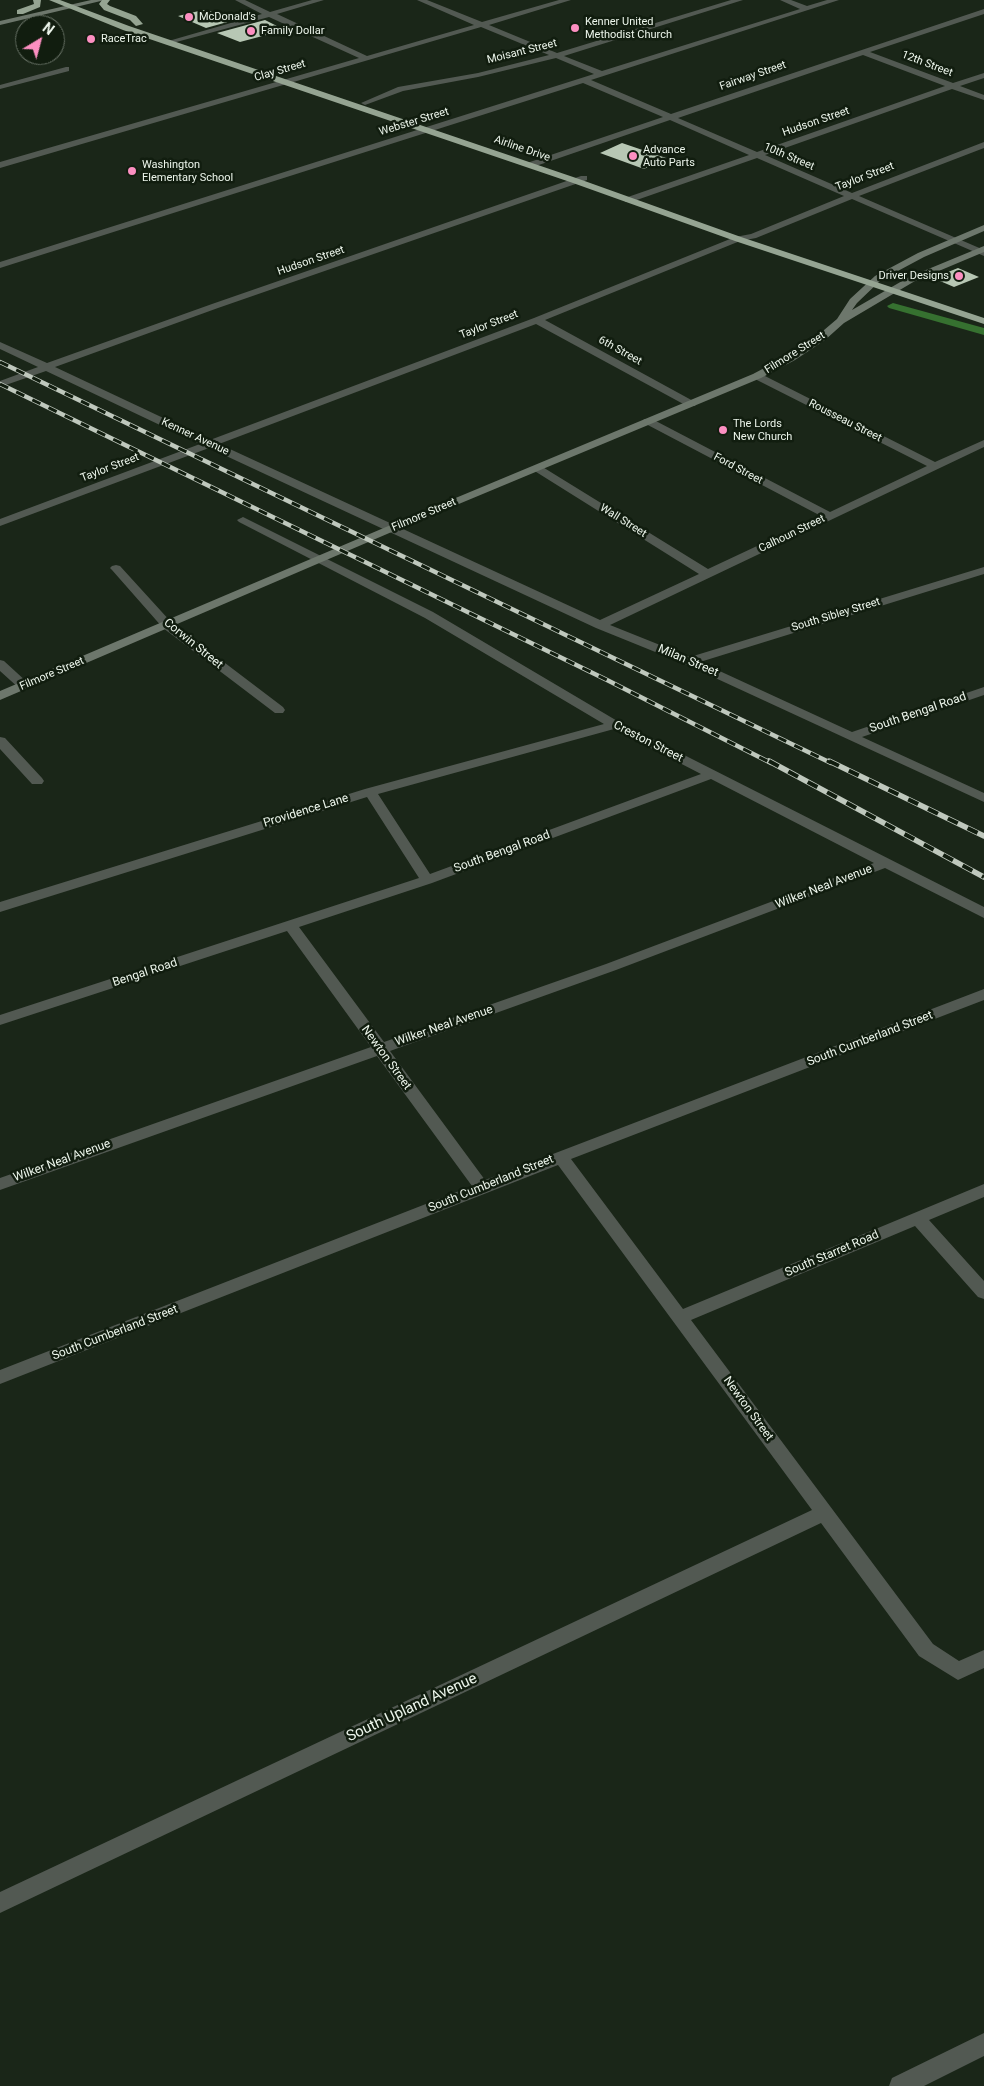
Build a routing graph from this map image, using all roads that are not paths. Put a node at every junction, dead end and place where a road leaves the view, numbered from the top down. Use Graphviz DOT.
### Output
graph roads {
  1 [pos="37,0"];
  2 [pos="76,0"];
  3 [pos="101,0"];
  4 [pos="106,0"];
  5 [pos="239,0"];
  6 [pos="320,0"];
  7 [pos="421,0"];
  8 [pos="567,0"];
  9 [pos="740,0"];
  10 [pos="784,0"];
  11 [pos="835,0"];
  12 [pos="56,1"];
  13 [pos="71,4"];
  14 [pos="84,4"];
  15 [pos="807,9"];
  16 [pos="984,11"];
  17 [pos="20,12"];
  18 [pos="268,14"];
  19 [pos="0,17"];
  20 [pos="0,23"];
  21 [pos="138,24"];
  22 [pos="481,25"];
  23 [pos="179,38"];
  24 [pos="169,42"];
  25 [pos="863,52"];
  26 [pos="555,56"];
  27 [pos="365,58"];
  28 [pos="66,69"];
  29 [pos="601,74"];
  30 [pos="984,75"];
  31 [pos="290,80"];
  32 [pos="584,80"];
  33 [pos="953,86"];
  34 [pos="0,87"];
  35 [pos="984,98"];
  36 [pos="365,103"];
  37 [pos="669,117"];
  38 [pos="431,128"];
  39 [pos="984,145"];
  40 [pos="757,155"];
  41 [pos="534,164"];
  42 [pos="0,165"];
  43 [pos="580,179"];
  44 [pos="851,196"];
  45 [pos="632,198"];
  46 [pos="984,228"];
  47 [pos="753,236"];
  48 [pos="738,239"];
  49 [pos="954,240"];
  50 [pos="983,251"];
  51 [pos="0,265"];
  52 [pos="874,281"];
  53 [pos="901,286"];
  54 [pos="891,291"];
  55 [pos="984,313"];
  56 [pos="537,320"];
  57 [pos="841,321"];
  58 [pos="984,321"];
  59 [pos="0,345"];
  60 [pos="47,367"];
  61 [pos="757,376"];
  62 [pos="0,384"];
  63 [pos="691,404"];
  64 [pos="648,421"];
  65 [pos="984,442"];
  66 [pos="210,444"];
  67 [pos="933,466"];
  68 [pos="537,468"];
  69 [pos="829,516"];
  70 [pos="243,520"];
  71 [pos="0,523"];
  72 [pos="390,529"];
  73 [pos="319,559"];
  74 [pos="116,568"];
  75 [pos="984,570"];
  76 [pos="708,574"];
  77 [pos="167,625"];
  78 [pos="600,625"];
  79 [pos="689,661"];
  80 [pos="0,664"];
  81 [pos="24,686"];
  82 [pos="984,691"];
  83 [pos="0,696"];
  84 [pos="279,710"];
  85 [pos="615,725"];
  86 [pos="852,736"];
  87 [pos="0,741"];
  88 [pos="712,774"];
  89 [pos="37,781"];
  90 [pos="370,792"];
  91 [pos="984,798"];
  92 [pos="886,863"];
  93 [pos="427,880"];
  94 [pos="0,907"];
  95 [pos="984,913"];
  96 [pos="291,926"];
  97 [pos="984,994"];
  98 [pos="0,1020"];
  99 [pos="379,1049"];
  100 [pos="561,1156"];
  101 [pos="0,1184"];
  102 [pos="482,1188"];
  103 [pos="984,1190"];
  104 [pos="918,1218"];
  105 [pos="984,1292"];
  106 [pos="680,1316"];
  107 [pos="0,1377"];
  108 [pos="824,1513"];
  109 [pos="984,1658"];
  110 [pos="0,1902"];
  111 [pos="984,2044"];
  112 [pos="900,2086"];
  1 -- 17 [label="highway"];
  2 -- 14 [label="highway, Airline Drive"];
  3 -- 14 [label="street"];
  4 -- 21 [label="highway"];
  5 -- 18 [label="street"];
  6 -- 18 [label="street"];
  7 -- 22 [label="street"];
  8 -- 22 [label="street, Clay Street"];
  9 -- 26 [label="street, Moisant Street"];
  10 -- 15 [label="street"];
  11 -- 15 [label="street, Webster Street"];
  12 -- 13 [label="highway, Airline Drive"];
  12 -- 17 [label="street"];
  13 -- 14 [label="street"];
  13 -- 20 [label="street"];
  13 -- 24 [label="highway, Airline Drive"];
  14 -- 21 [label="highway, Airline Drive"];
  15 -- 29 [label="street, Webster Street"];
  16 -- 25 [label="street, Fairway Street"];
  17 -- 19 [label="street"];
  18 -- 23 [label="street"];
  18 -- 27 [label="street"];
  21 -- 23 [label="highway, Airline Drive"];
  22 -- 26 [label="street"];
  22 -- 27 [label="street, Clay Street"];
  23 -- 24 [label="street"];
  23 -- 31 [label="highway, Airline Drive"];
  24 -- 31 [label="highway, Airline Drive"];
  25 -- 33 [label="street, 12th Street"];
  25 -- 37 [label="street, Fairway Street"];
  26 -- 29 [label="street"];
  26 -- 36 [label="street, Moisant Street"];
  27 -- 31 [label="street, Clay Street"];
  28 -- 34 [label="street"];
  29 -- 32 [label="street, Webster Street"];
  30 -- 33 [label="street, Hudson Street"];
  31 -- 36 [label="highway, Airline Drive"];
  31 -- 38 [label="highway, Airline Drive"];
  31 -- 42 [label="street, Clay Street"];
  32 -- 37 [label="street, 10th Street"];
  32 -- 38 [label="street, Webster Street"];
  33 -- 35 [label="street, 12th Street"];
  33 -- 40 [label="street, Hudson Street"];
  36 -- 38 [label="highway, Airline Drive"];
  37 -- 40 [label="street, 10th Street"];
  37 -- 41 [label="street, Fairway Street"];
  38 -- 41 [label="highway, Airline Drive"];
  38 -- 51 [label="street, Webster Street"];
  39 -- 44 [label="street, Taylor Street"];
  40 -- 44 [label="street, 10th Street"];
  40 -- 45 [label="street, Hudson Street"];
  41 -- 43 [label="highway, Airline Drive"];
  43 -- 45 [label="highway, Airline Drive"];
  43 -- 60 [label="street, Hudson Street"];
  44 -- 47 [label="street, Taylor Street"];
  44 -- 49 [label="street, 10th Street"];
  45 -- 47 [label="highway, Airline Drive"];
  45 -- 48 [label="highway, Airline Drive"];
  46 -- 49 [label="street, Filmore Street"];
  47 -- 48 [label="street, Taylor Street"];
  47 -- 52 [label="highway, Airline Drive"];
  48 -- 52 [label="highway, Airline Drive"];
  48 -- 56 [label="street, Taylor Street"];
  49 -- 50 [label="street, 10th Street"];
  49 -- 52 [label="street, Filmore Street"];
  50 -- 53 [label="street, Filmore Street"];
  52 -- 53 [label="highway, Airline Drive"];
  52 -- 54 [label="highway, Airline Drive"];
  52 -- 57 [label="street, Filmore Street"];
  53 -- 54 [label="street, Filmore Street"];
  53 -- 55 [label="highway, Airline Drive"];
  54 -- 57 [label="street, Filmore Street"];
  54 -- 58 [label="highway, Airline Drive"];
  56 -- 63 [label="street, 6th Street"];
  56 -- 66 [label="street, Taylor Street"];
  57 -- 61 [label="street, Filmore Street"];
  59 -- 60 [label="street, Kenner Avenue"];
  60 -- 62 [label="street, Hudson Street"];
  60 -- 66 [label="street, Kenner Avenue"];
  61 -- 63 [label="street, Filmore Street"];
  61 -- 67 [label="street, Rousseau Street"];
  63 -- 64 [label="street, Filmore Street"];
  64 -- 68 [label="street, Filmore Street"];
  64 -- 69 [label="street, Ford Street"];
  65 -- 67 [label="street, Calhoun Street"];
  66 -- 71 [label="street, Taylor Street"];
  66 -- 72 [label="street, Kenner Avenue"];
  67 -- 69 [label="street, Calhoun Street"];
  68 -- 72 [label="street, Filmore Street"];
  68 -- 76 [label="street, Wall Street"];
  69 -- 76 [label="street, Calhoun Street"];
  70 -- 73 [label="street, Creston Street"];
  72 -- 73 [label="street, Filmore Street"];
  72 -- 78 [label="street, Milan Street"];
  73 -- 77 [label="street, Filmore Street"];
  73 -- 85 [label="street, Creston Street"];
  74 -- 77 [label="street, Corwin Street"];
  75 -- 79 [label="street, South Sibley Street"];
  76 -- 78 [label="street, Calhoun Street"];
  77 -- 81 [label="street, Filmore Street"];
  77 -- 84 [label="street, Corwin Street"];
  78 -- 79 [label="street, Milan Street"];
  79 -- 86 [label="street, Milan Street"];
  80 -- 81 [label="street"];
  81 -- 83 [label="street, Filmore Street"];
  82 -- 86 [label="street, South Bengal Road"];
  85 -- 88 [label="street, Creston Street"];
  85 -- 90 [label="street, Providence Lane"];
  86 -- 91 [label="street, Milan Street"];
  87 -- 89 [label="street"];
  88 -- 92 [label="street, Creston Street"];
  88 -- 93 [label="street, South Bengal Road"];
  90 -- 93 [label="street"];
  90 -- 94 [label="street, Providence Lane"];
  92 -- 95 [label="street, Creston Street"];
  92 -- 99 [label="street, Wilker Neal Avenue"];
  93 -- 96 [label="street, South Bengal Road"];
  96 -- 98 [label="street, Bengal Road"];
  96 -- 99 [label="street, Newton Street"];
  97 -- 100 [label="street, South Cumberland Street"];
  99 -- 101 [label="street, Wilker Neal Avenue"];
  99 -- 102 [label="street, Newton Street"];
  100 -- 102 [label="street, South Cumberland Street"];
  100 -- 106 [label="street, Newton Street"];
  102 -- 107 [label="street, South Cumberland Street"];
  103 -- 104 [label="street, South Starret Road"];
  104 -- 105 [label="street"];
  104 -- 106 [label="street, South Starret Road"];
  106 -- 108 [label="street, Newton Street"];
  108 -- 109 [label="street, Newton Street"];
  108 -- 110 [label="street, South Upland Avenue"];
  111 -- 112 [label="street"];
}
